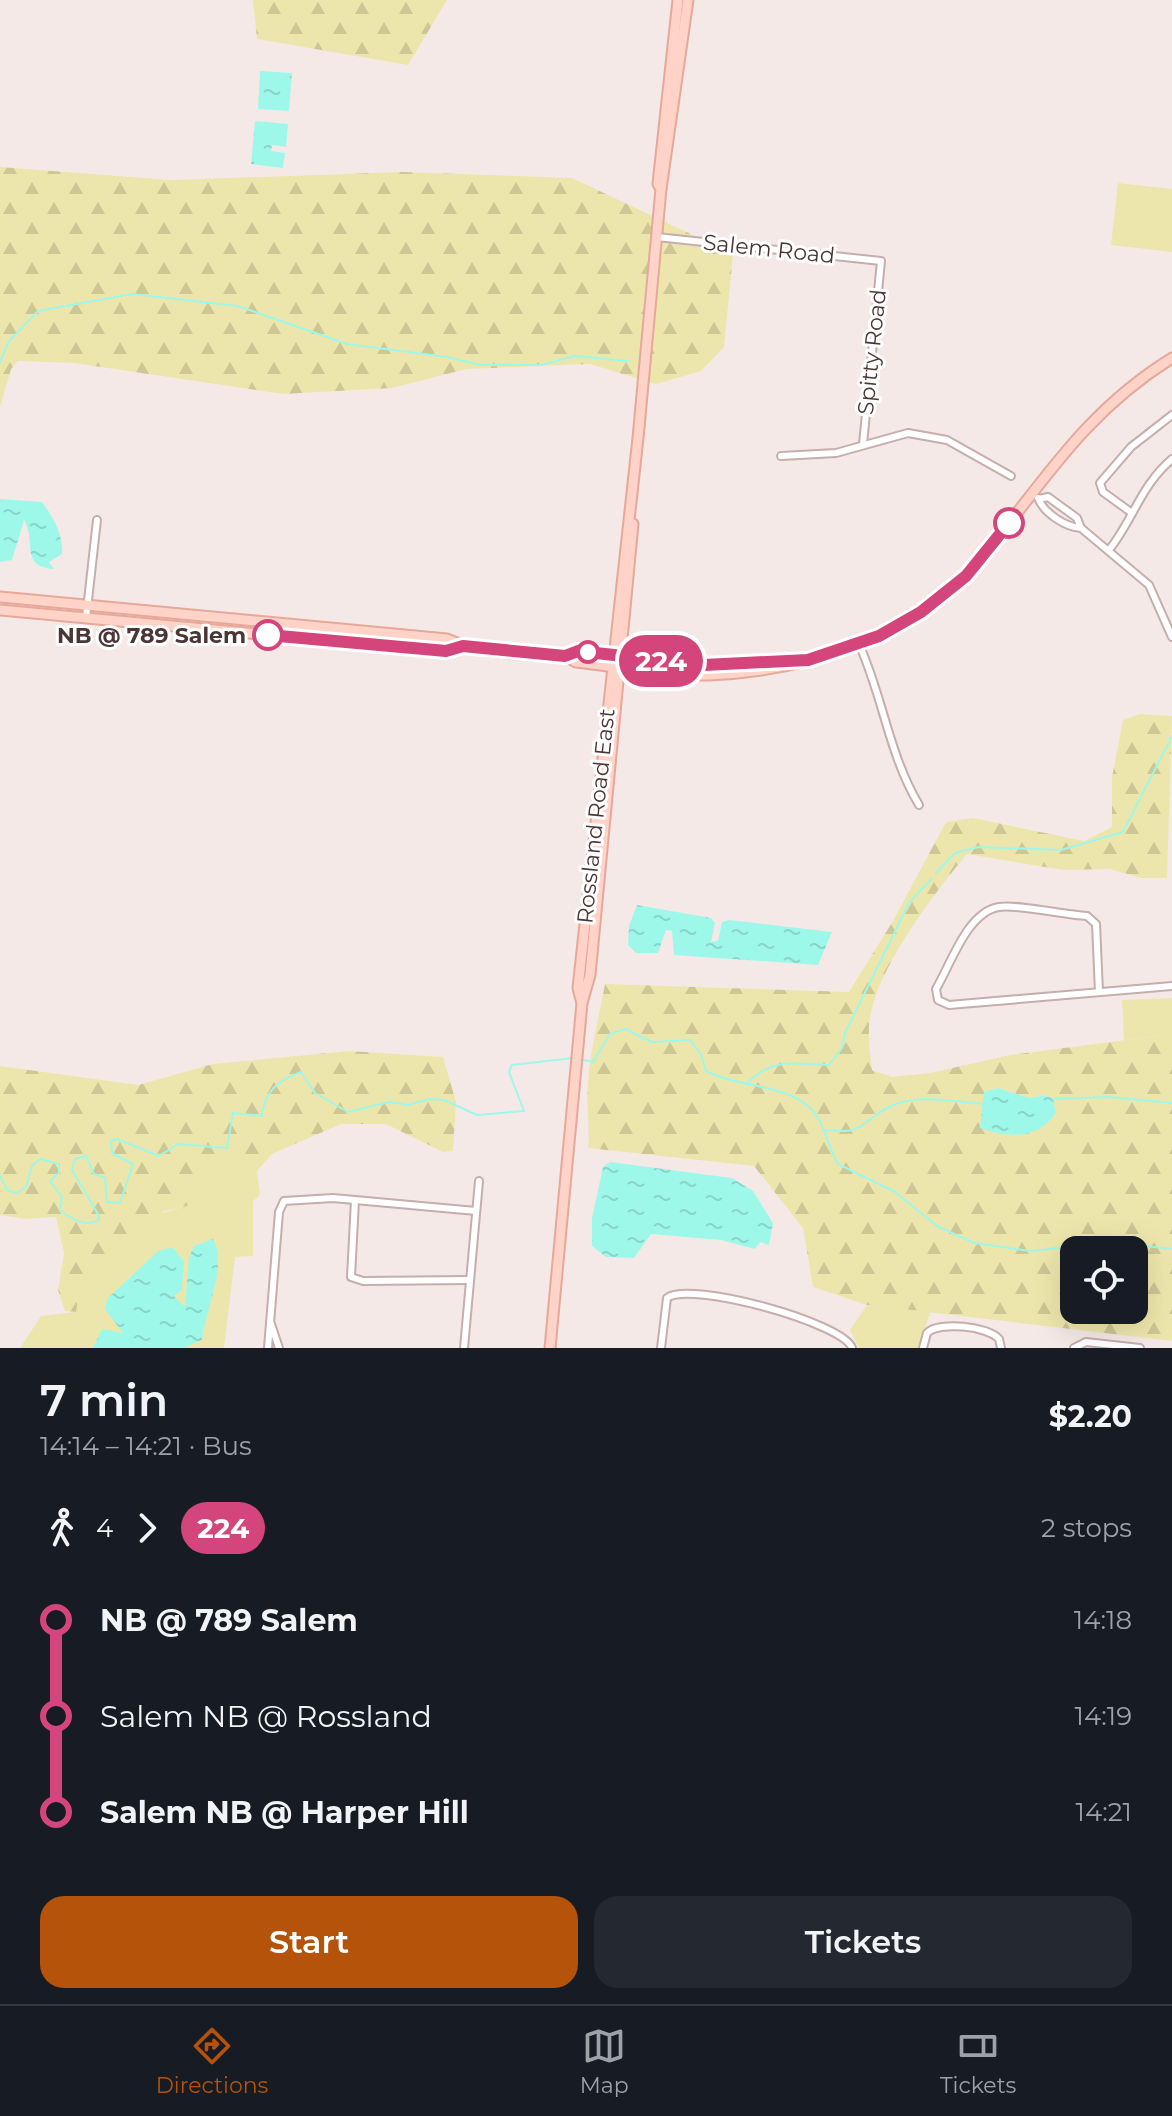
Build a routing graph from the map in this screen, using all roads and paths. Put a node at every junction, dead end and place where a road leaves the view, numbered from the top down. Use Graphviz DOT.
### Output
graph roads {
  1 [pos="678,0"];
  2 [pos="688,0"];
  3 [pos="661,189"];
  4 [pos="657,237"];
  5 [pos="881,261"];
  6 [pos="1172,358"];
  7 [pos="1172,415"];
  8 [pos="863,444"];
  9 [pos="781,456"];
  10 [pos="1172,459"];
  11 [pos="1011,476"];
  12 [pos="1035,496"];
  13 [pos="1132,513"];
  14 [pos="97,520"];
  15 [pos="1081,528"];
  16 [pos="1109,550"];
  17 [pos="0,597"];
  18 [pos="88,605"];
  19 [pos="0,610"];
  20 [pos="86,618"];
  21 [pos="1172,637"];
  22 [pos="859,644"];
  23 [pos="463,646"];
  24 [pos="617,661"];
  25 [pos="919,805"];
  26 [pos="1172,986"];
  27 [pos="1099,992"];
  28 [pos="479,1181"];
  29 [pos="355,1200"];
  30 [pos="476,1211"];
  31 [pos="470,1280"];
  32 [pos="270,1321"];
  33 [pos="268,1348"];
  34 [pos="279,1348"];
  35 [pos="464,1348"];
  36 [pos="550,1348"];
  37 [pos="661,1348"];
  38 [pos="852,1348"];
  39 [pos="923,1348"];
  40 [pos="1001,1348"];
  41 [pos="1074,1348"];
  42 [pos="1140,1348"];
  1 -- 3 [label="main road, Rossland Road East"];
  2 -- 3 [label="main road, Rossland Road East"];
  3 -- 4 [label="main road, Rossland Road East"];
  4 -- 5 [label="street, Salem Road"];
  4 -- 24 [label="main road, Rossland Road East"];
  5 -- 8 [label="street, Spitty Road"];
  6 -- 12 [label="main road"];
  7 -- 13 [label="street"];
  8 -- 9 [label="street"];
  8 -- 11 [label="street"];
  10 -- 13 [label="street"];
  12 -- 15 [label="street"];
  12 -- 15 [label="street"];
  12 -- 22 [label="main road"];
  13 -- 16 [label="street"];
  14 -- 18 [label="street"];
  15 -- 16 [label="street"];
  16 -- 21 [label="street"];
  17 -- 18 [label="main road"];
  18 -- 20 [label="street"];
  18 -- 23 [label="main road"];
  19 -- 20 [label="main road"];
  20 -- 23 [label="main road"];
  22 -- 24 [label="main road"];
  22 -- 25 [label="street"];
  23 -- 24 [label="main road"];
  24 -- 36 [label="main road, Rossland Road East"];
  26 -- 27 [label="street"];
  27 -- 27 [label="street"];
  28 -- 30 [label="street"];
  29 -- 30 [label="street"];
  29 -- 31 [label="street"];
  29 -- 32 [label="street"];
  30 -- 31 [label="street"];
  31 -- 35 [label="street"];
  32 -- 33 [label="street"];
  32 -- 34 [label="street"];
  37 -- 38 [label="street"];
  39 -- 40 [label="street"];
  41 -- 42 [label="street"];
}
